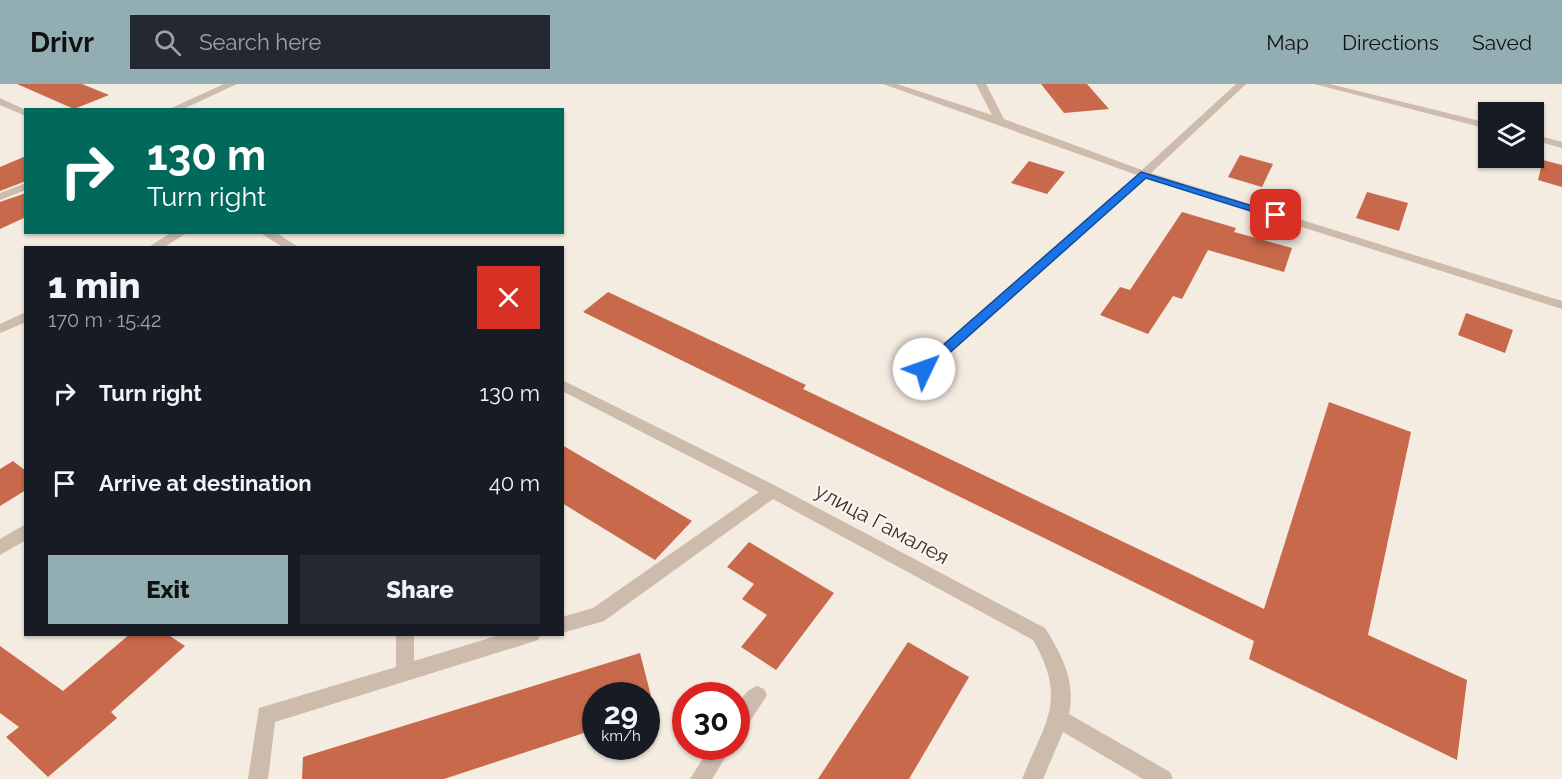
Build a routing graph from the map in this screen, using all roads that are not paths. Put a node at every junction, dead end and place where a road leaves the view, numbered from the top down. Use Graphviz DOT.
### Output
graph roads {
  1 [pos="232,84"];
  2 [pos="888,84"];
  3 [pos="981,84"];
  4 [pos="1241,84"];
  5 [pos="1319,84"];
  6 [pos="0,101"];
  7 [pos="177,108"];
  8 [pos="24,113"];
  9 [pos="1000,121"];
  10 [pos="1478,124"];
  11 [pos="1544,140"];
  12 [pos="1562,145"];
  13 [pos="1144,174"];
  14 [pos="24,187"];
  15 [pos="0,197"];
  16 [pos="178,234"];
  17 [pos="269,234"];
  18 [pos="157,246"];
  19 [pos="290,246"];
  20 [pos="1562,305"];
  21 [pos="24,317"];
  22 [pos="0,329"];
  23 [pos="924,369"];
  24 [pos="564,386"];
  25 [pos="772,491"];
  26 [pos="24,532"];
  27 [pos="0,548"];
  28 [pos="564,624"];
  29 [pos="405,636"];
  30 [pos="525,636"];
  31 [pos="405,673"];
  32 [pos="757,695"];
  33 [pos="750,705"];
  34 [pos="1059,719"];
  35 [pos="713,760"];
  36 [pos="258,779"];
  37 [pos="700,779"];
  38 [pos="1032,779"];
  39 [pos="1163,779"];
  1 -- 7 [label="street"];
  2 -- 9 [label="street"];
  3 -- 9 [label="street"];
  4 -- 13 [label="street"];
  5 -- 10 [label="street"];
  6 -- 8 [label="street"];
  9 -- 13 [label="street"];
  11 -- 12 [label="street"];
  13 -- 20 [label="street"];
  13 -- 23 [label="street"];
  14 -- 15 [label="street"];
  16 -- 18 [label="street"];
  17 -- 19 [label="street"];
  21 -- 22 [label="street"];
  24 -- 25 [label="street, улица Гамалея"];
  25 -- 28 [label="street"];
  25 -- 34 [label="street, улица Гамалея"];
  26 -- 27 [label="street"];
  29 -- 31 [label="street"];
  30 -- 31 [label="street"];
  31 -- 36 [label="street"];
  32 -- 33 [label="street"];
  34 -- 38 [label="street, улица Гамалея"];
  34 -- 39 [label="street"];
  35 -- 37 [label="street"];
}
